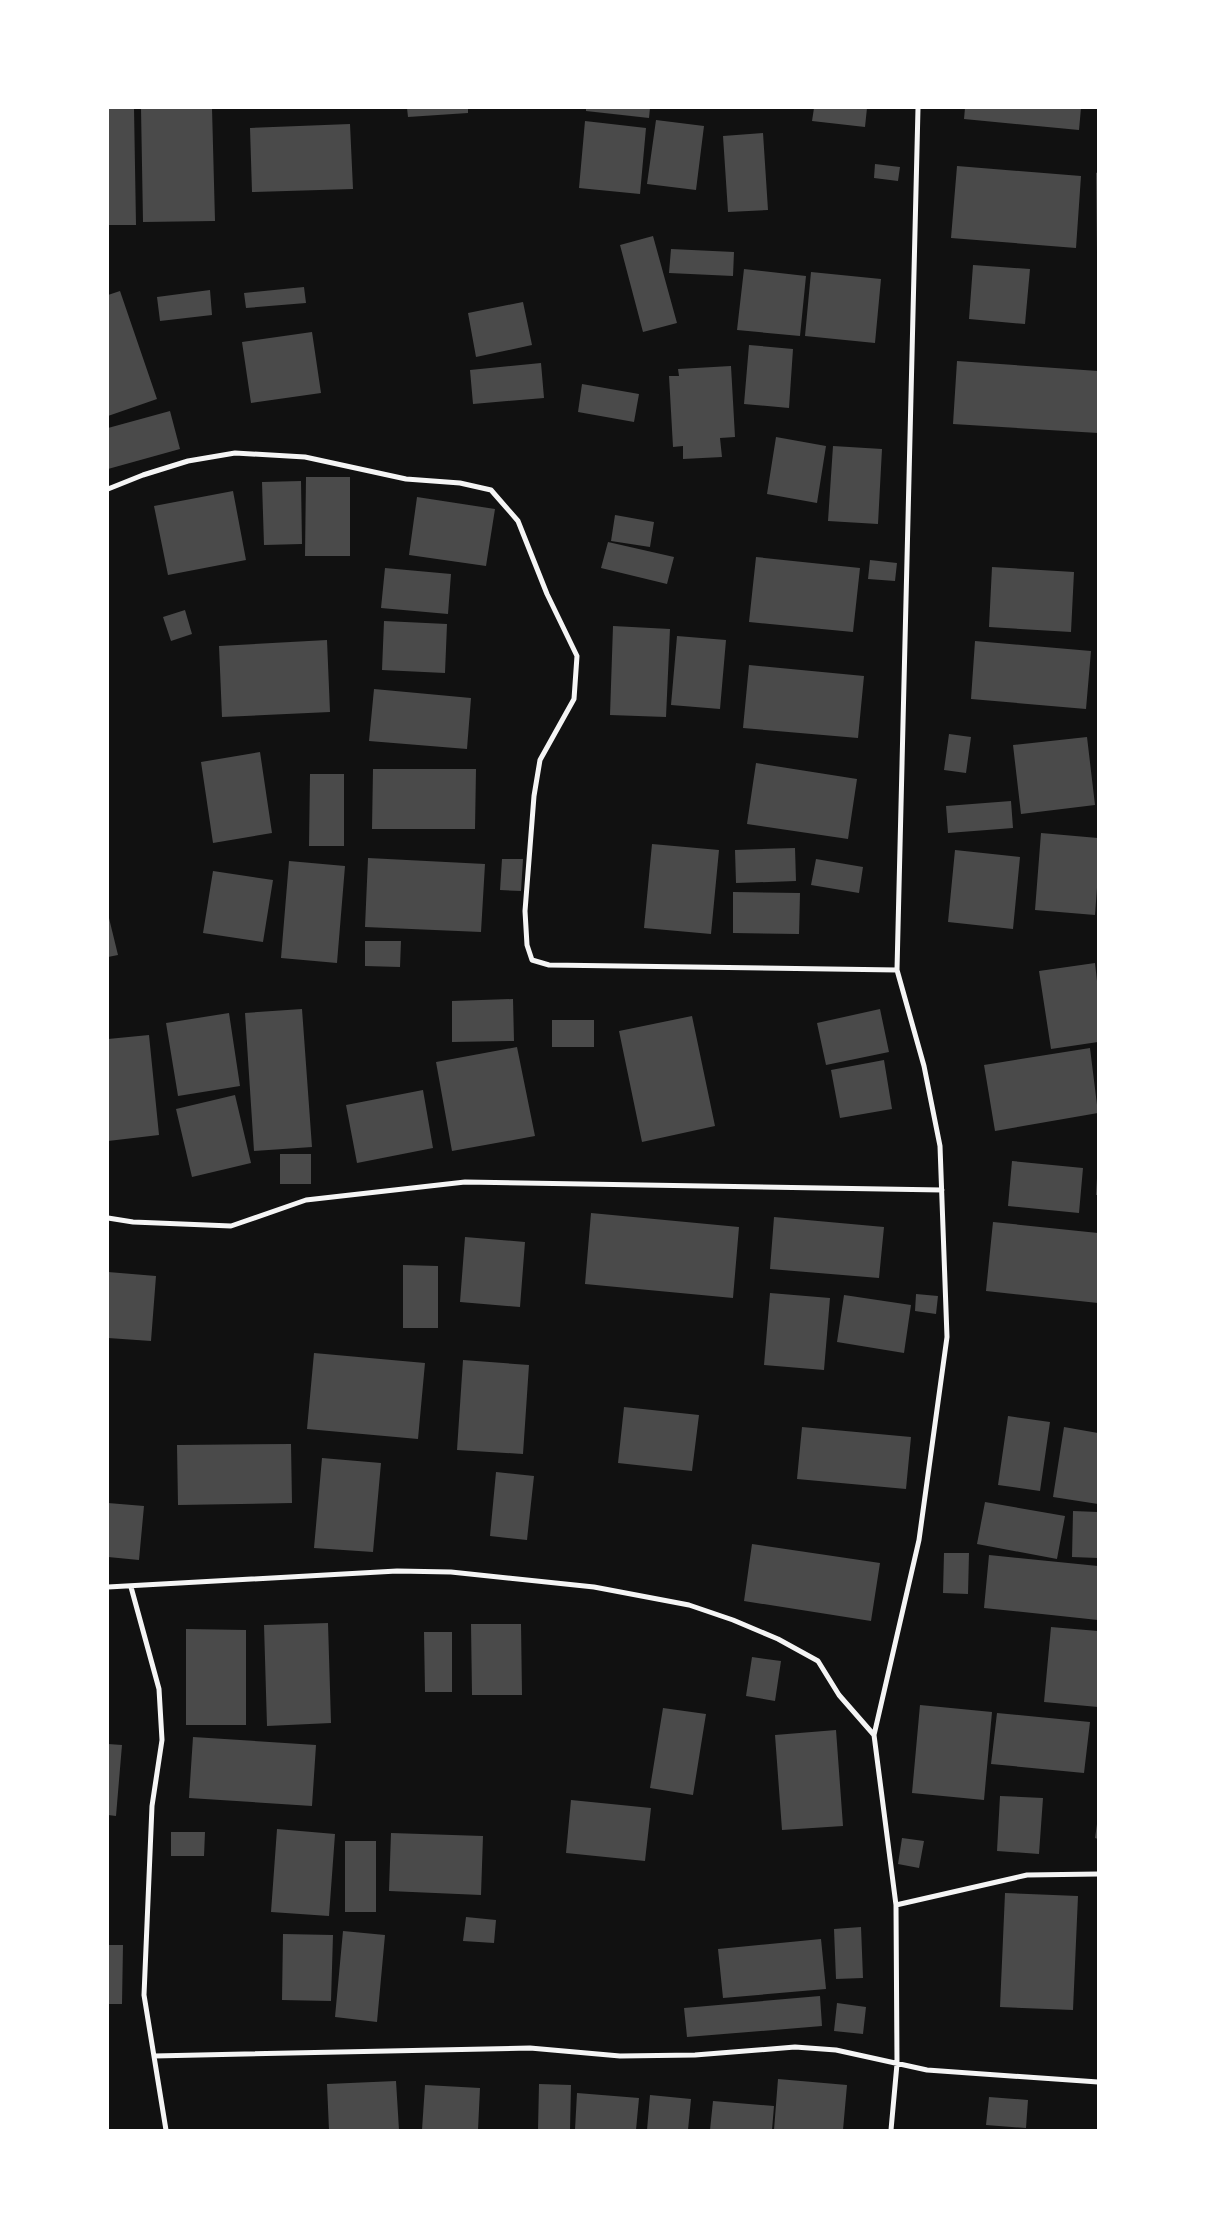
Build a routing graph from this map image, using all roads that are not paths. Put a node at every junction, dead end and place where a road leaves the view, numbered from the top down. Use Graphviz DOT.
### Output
graph roads {
  1 [pos="918,108"];
  2 [pos="108,489"];
  3 [pos="897,970"];
  4 [pos="942,1190"];
  5 [pos="108,1218"];
  6 [pos="131,1586"];
  7 [pos="108,1587"];
  8 [pos="874,1735"];
  9 [pos="1098,1874"];
  10 [pos="896,1904"];
  11 [pos="154,2056"];
  12 [pos="897,2064"];
  13 [pos="1098,2082"];
  14 [pos="166,2130"];
  15 [pos="891,2130"];
  1 -- 3 [label="street"];
  2 -- 3 [label="street"];
  3 -- 4 [label="street"];
  4 -- 5 [label="street"];
  4 -- 8 [label="street"];
  6 -- 7 [label="street"];
  6 -- 8 [label="street"];
  6 -- 11 [label="street"];
  8 -- 10 [label="street"];
  9 -- 10 [label="street"];
  10 -- 12 [label="street"];
  11 -- 12 [label="street"];
  11 -- 14 [label="street"];
  12 -- 13 [label="street"];
  12 -- 15 [label="street"];
}
